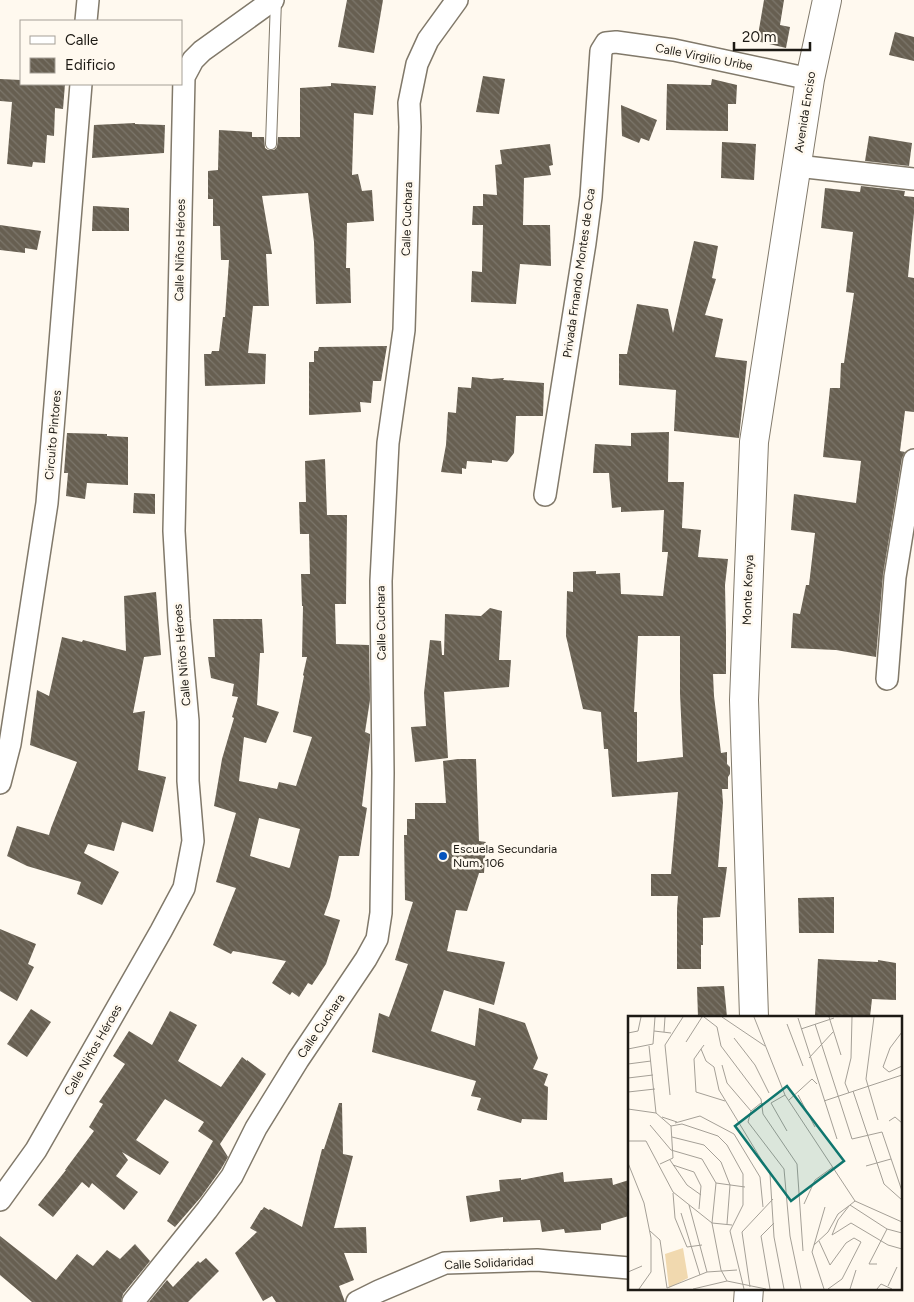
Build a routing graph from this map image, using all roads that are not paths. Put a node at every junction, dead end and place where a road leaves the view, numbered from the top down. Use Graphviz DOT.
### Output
graph roads {
  1 [pos="88,0"];
  2 [pos="274,0"];
  3 [pos="457,0"];
  4 [pos="827,0"];
  5 [pos="86,20"];
  6 [pos="601,50"];
  7 [pos="810,79"];
  8 [pos="81,85"];
  9 [pos="271,144"];
  10 [pos="797,166"];
  11 [pos="914,179"];
  12 [pos="914,460"];
  13 [pos="544,495"];
  14 [pos="887,679"];
  15 [pos="0,783"];
  16 [pos="754,1016"];
  17 [pos="0,1200"];
  18 [pos="628,1268"];
  19 [pos="132,1302"];
  20 [pos="357,1302"];
  1 -- 5 [label="street"];
  2 -- 9 [label="lane"];
  2 -- 17 [label="street, Calle Niños Héroes"];
  3 -- 19 [label="street, Calle Cuchara"];
  4 -- 7 [label="main road, Avenida Enciso"];
  6 -- 7 [label="street, Calle Virgilio Uribe"];
  6 -- 13 [label="street, Privada Frnando Montes de Oca"];
  7 -- 10 [label="main road, Avenida Enciso"];
  8 -- 15 [label="street, Circuito Pintores"];
  10 -- 11 [label="street"];
  10 -- 16 [label="main road, Monte Kenya"];
  12 -- 14 [label="street"];
  18 -- 20 [label="street, Calle Solidaridad"];
}
